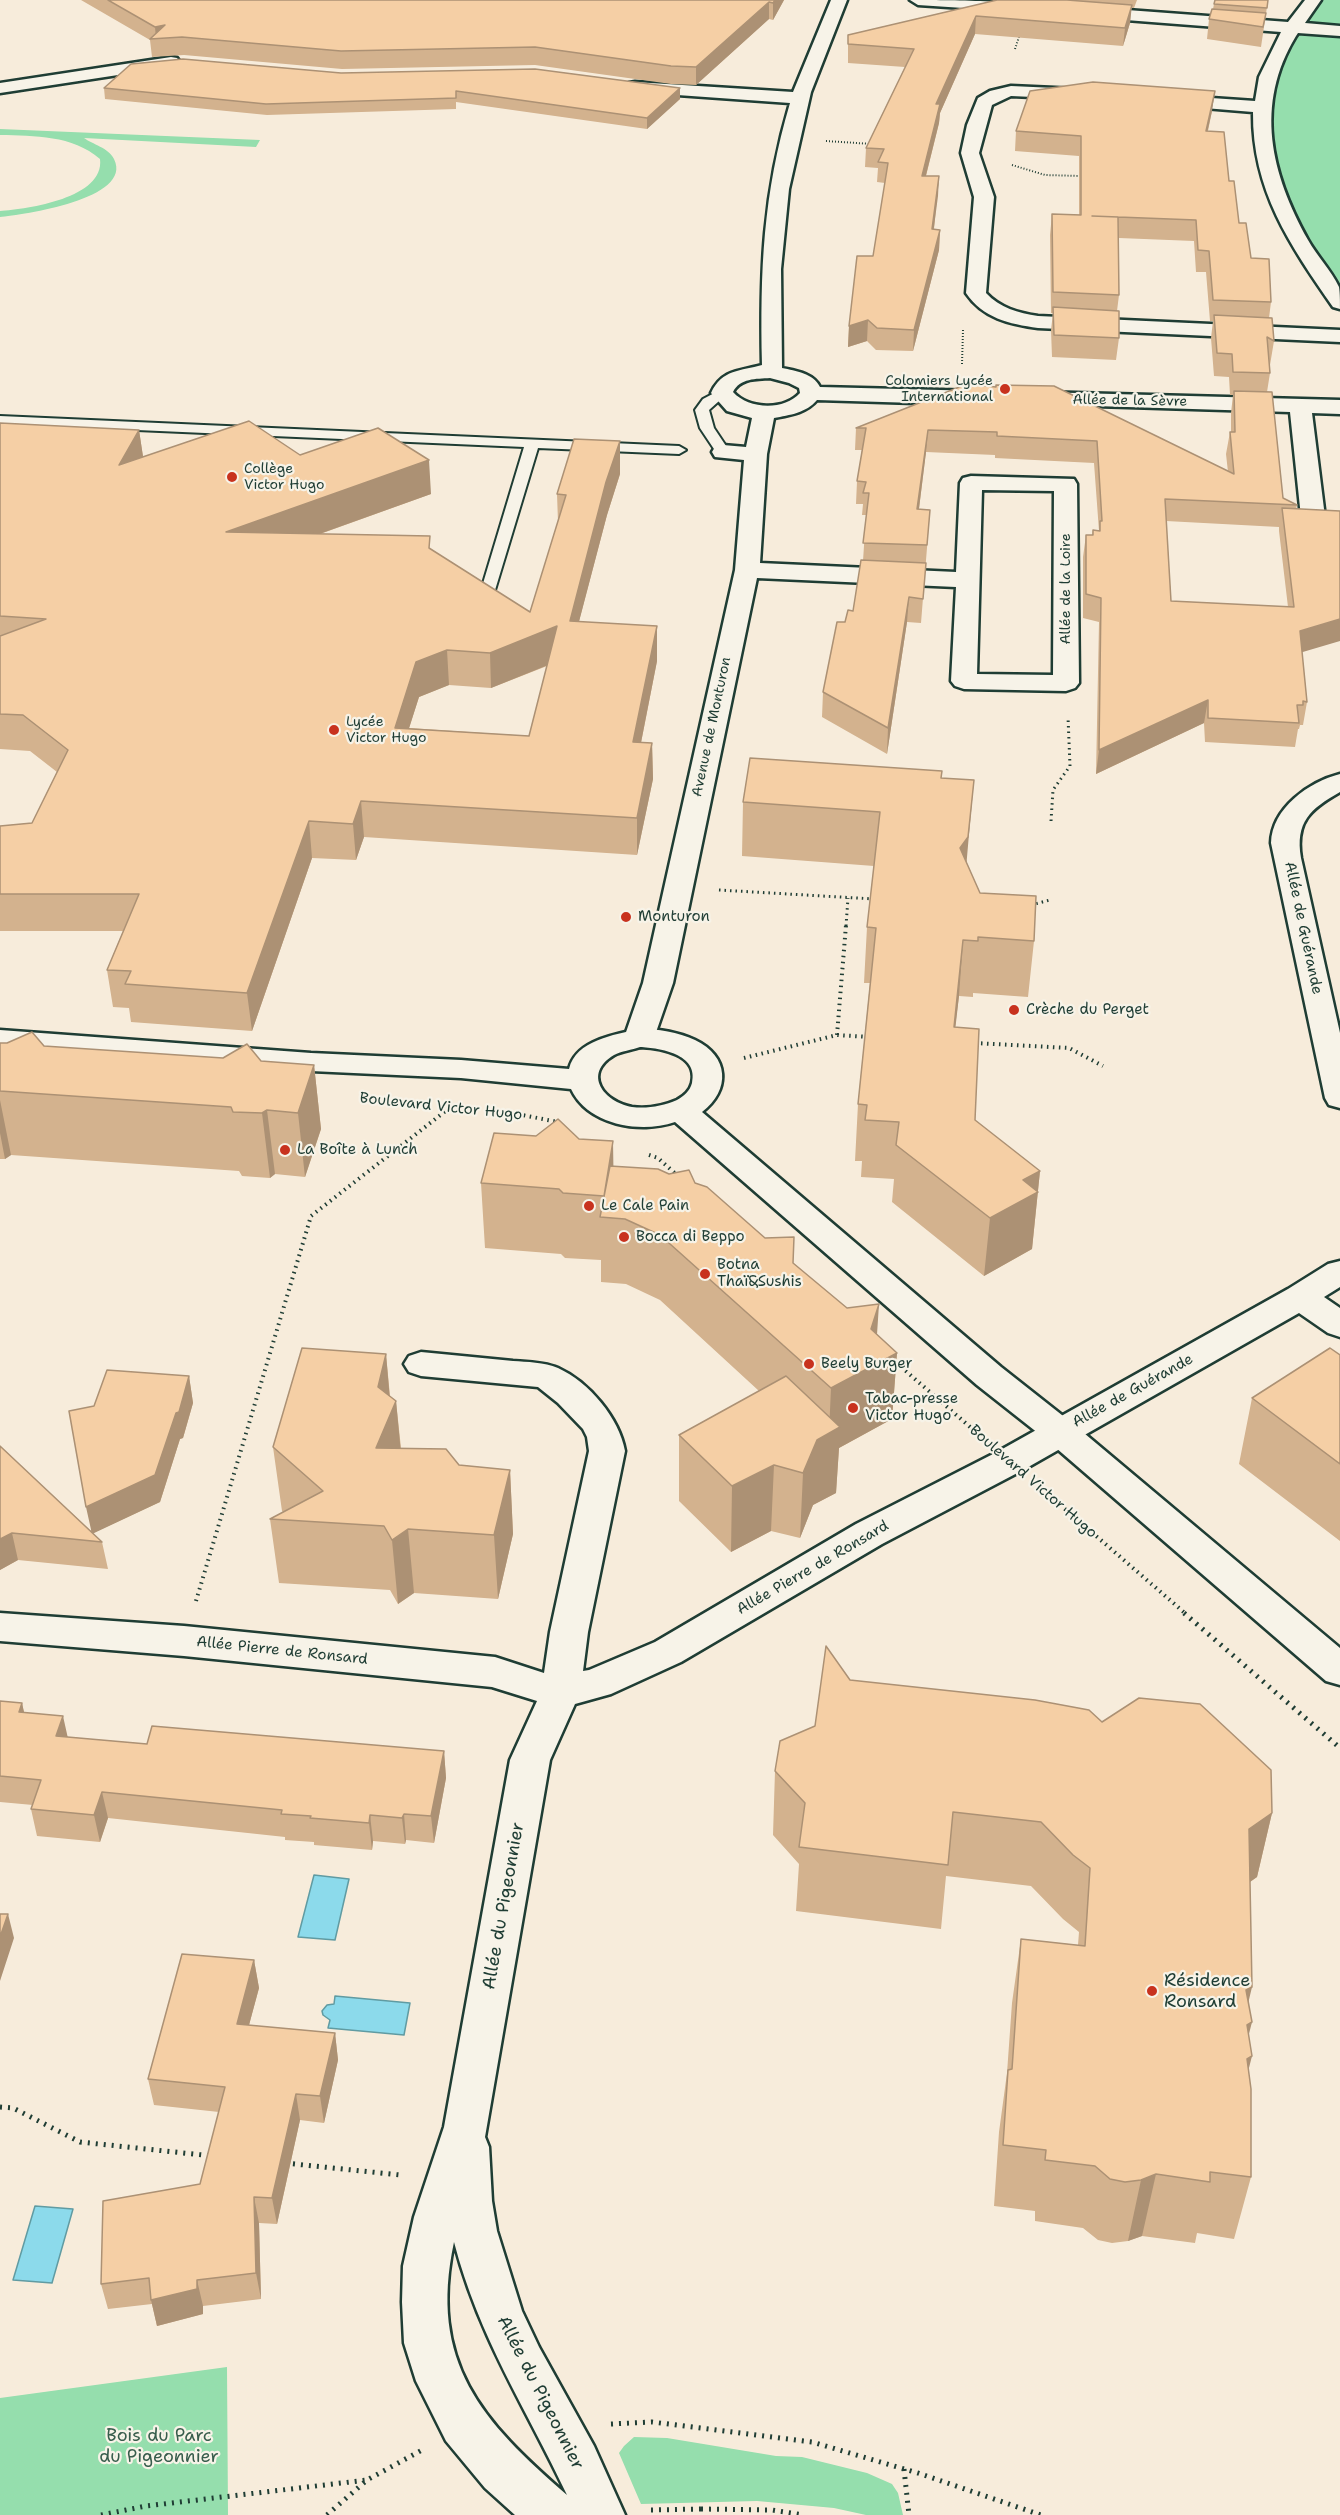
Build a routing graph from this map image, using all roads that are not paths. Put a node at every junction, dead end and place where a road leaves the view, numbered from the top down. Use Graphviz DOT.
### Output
graph roads {
  1 [pos="839,0"];
  2 [pos="918,0"];
  3 [pos="1313,0"];
  4 [pos="1039,8"];
  5 [pos="1073,11"];
  6 [pos="1294,27"];
  7 [pos="1340,31"];
  8 [pos="184,62"];
  9 [pos="618,84"];
  10 [pos="0,88"];
  11 [pos="1101,95"];
  12 [pos="801,98"];
  13 [pos="1149,99"];
  14 [pos="1262,107"];
  15 [pos="1340,303"];
  16 [pos="1340,336"];
  17 [pos="770,372"];
  18 [pos="722,393"];
  19 [pos="812,393"];
  20 [pos="1300,406"];
  21 [pos="1340,407"];
  22 [pos="764,412"];
  23 [pos="0,420"];
  24 [pos="532,444"];
  25 [pos="679,450"];
  26 [pos="723,452"];
  27 [pos="756,454"];
  28 [pos="1313,516"];
  29 [pos="747,570"];
  30 [pos="968,580"];
  31 [pos="482,610"];
  32 [pos="1340,782"];
  33 [pos="639,1038"];
  34 [pos="0,1039"];
  35 [pos="580,1080"];
  36 [pos="1340,1098"];
  37 [pos="681,1110"];
  38 [pos="1340,1272"];
  39 [pos="1300,1297"];
  40 [pos="1340,1324"];
  41 [pos="421,1364"];
  42 [pos="1060,1432"];
  43 [pos="0,1627"];
  44 [pos="1340,1670"];
  45 [pos="561,1692"];
  46 [pos="466,2127"];
  47 [pos="552,2515"];
  48 [pos="600,2515"];
  1 -- 12 [label="street"];
  2 -- 4 [label="street"];
  3 -- 6 [label="street"];
  5 -- 6 [label="street"];
  6 -- 7 [label="street"];
  6 -- 14 [label="street"];
  8 -- 10 [label="street"];
  9 -- 12 [label="street"];
  11 -- 16 [label="street"];
  12 -- 17 [label="street"];
  13 -- 14 [label="street"];
  14 -- 15 [label="street"];
  17 -- 18 [label="street"];
  17 -- 19 [label="street"];
  18 -- 22 [label="street"];
  18 -- 26 [label="lane"];
  19 -- 20 [label="street, Allée de la Sèvre"];
  19 -- 22 [label="street"];
  20 -- 21 [label="street, Allée de la Sèvre"];
  20 -- 28 [label="street"];
  22 -- 27 [label="street, Avenue de Monturon"];
  23 -- 24 [label="lane"];
  24 -- 25 [label="lane"];
  24 -- 31 [label="lane"];
  26 -- 27 [label="street"];
  27 -- 29 [label="street, Avenue de Monturon"];
  29 -- 30 [label="street"];
  29 -- 33 [label="street, Avenue de Monturon"];
  30 -- 30 [label="street, Allée de la Loire"];
  32 -- 36 [label="street, Allée de Guérande"];
  33 -- 35 [label="street"];
  33 -- 37 [label="street"];
  34 -- 35 [label="street"];
  35 -- 37 [label="street"];
  37 -- 42 [label="street"];
  38 -- 39 [label="street, Allée de Guérande"];
  39 -- 40 [label="street"];
  39 -- 42 [label="street, Allée de Guérande"];
  41 -- 45 [label="street"];
  42 -- 44 [label="street"];
  42 -- 45 [label="street, Allée Pierre de Ronsard"];
  43 -- 45 [label="street, Allée Pierre de Ronsard"];
  45 -- 46 [label="street, Allée du Pigeonnier"];
  46 -- 47 [label="street, Allée du Pigeonnier"];
  46 -- 48 [label="street, Allée du Pigeonnier"];
}
